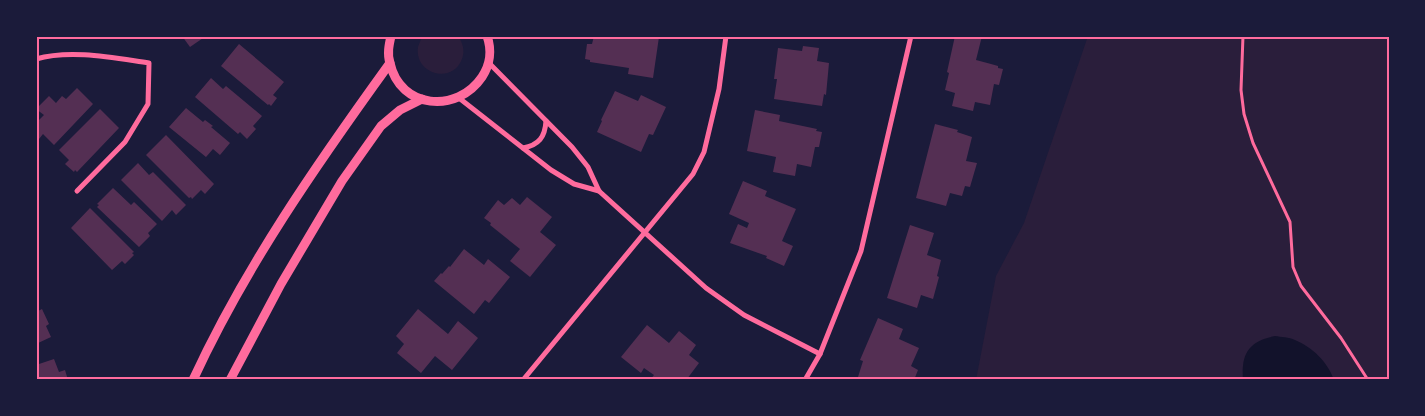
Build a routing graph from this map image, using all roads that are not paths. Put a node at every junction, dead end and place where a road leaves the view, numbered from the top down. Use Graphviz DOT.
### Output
graph roads {
  1 [pos="391,36"];
  2 [pos="726,36"];
  3 [pos="911,36"];
  4 [pos="489,38"];
  5 [pos="36,59"];
  6 [pos="390,63"];
  7 [pos="489,63"];
  8 [pos="459,98"];
  9 [pos="422,100"];
  10 [pos="546,121"];
  11 [pos="523,148"];
  12 [pos="77,191"];
  13 [pos="599,191"];
  14 [pos="645,233"];
  15 [pos="820,354"];
  16 [pos="193,380"];
  17 [pos="230,380"];
  18 [pos="523,380"];
  19 [pos="805,380"];
  1 -- 6 [label="street"];
  2 -- 14 [label="street"];
  3 -- 15 [label="street"];
  4 -- 7 [label="street"];
  5 -- 12 [label="street"];
  6 -- 9 [label="street"];
  6 -- 16 [label="street"];
  7 -- 8 [label="street"];
  7 -- 10 [label="street"];
  8 -- 9 [label="street"];
  8 -- 11 [label="street"];
  9 -- 17 [label="street"];
  10 -- 11 [label="street"];
  10 -- 13 [label="street"];
  11 -- 13 [label="street"];
  13 -- 14 [label="street"];
  14 -- 15 [label="street"];
  14 -- 18 [label="street"];
  15 -- 19 [label="street"];
}
